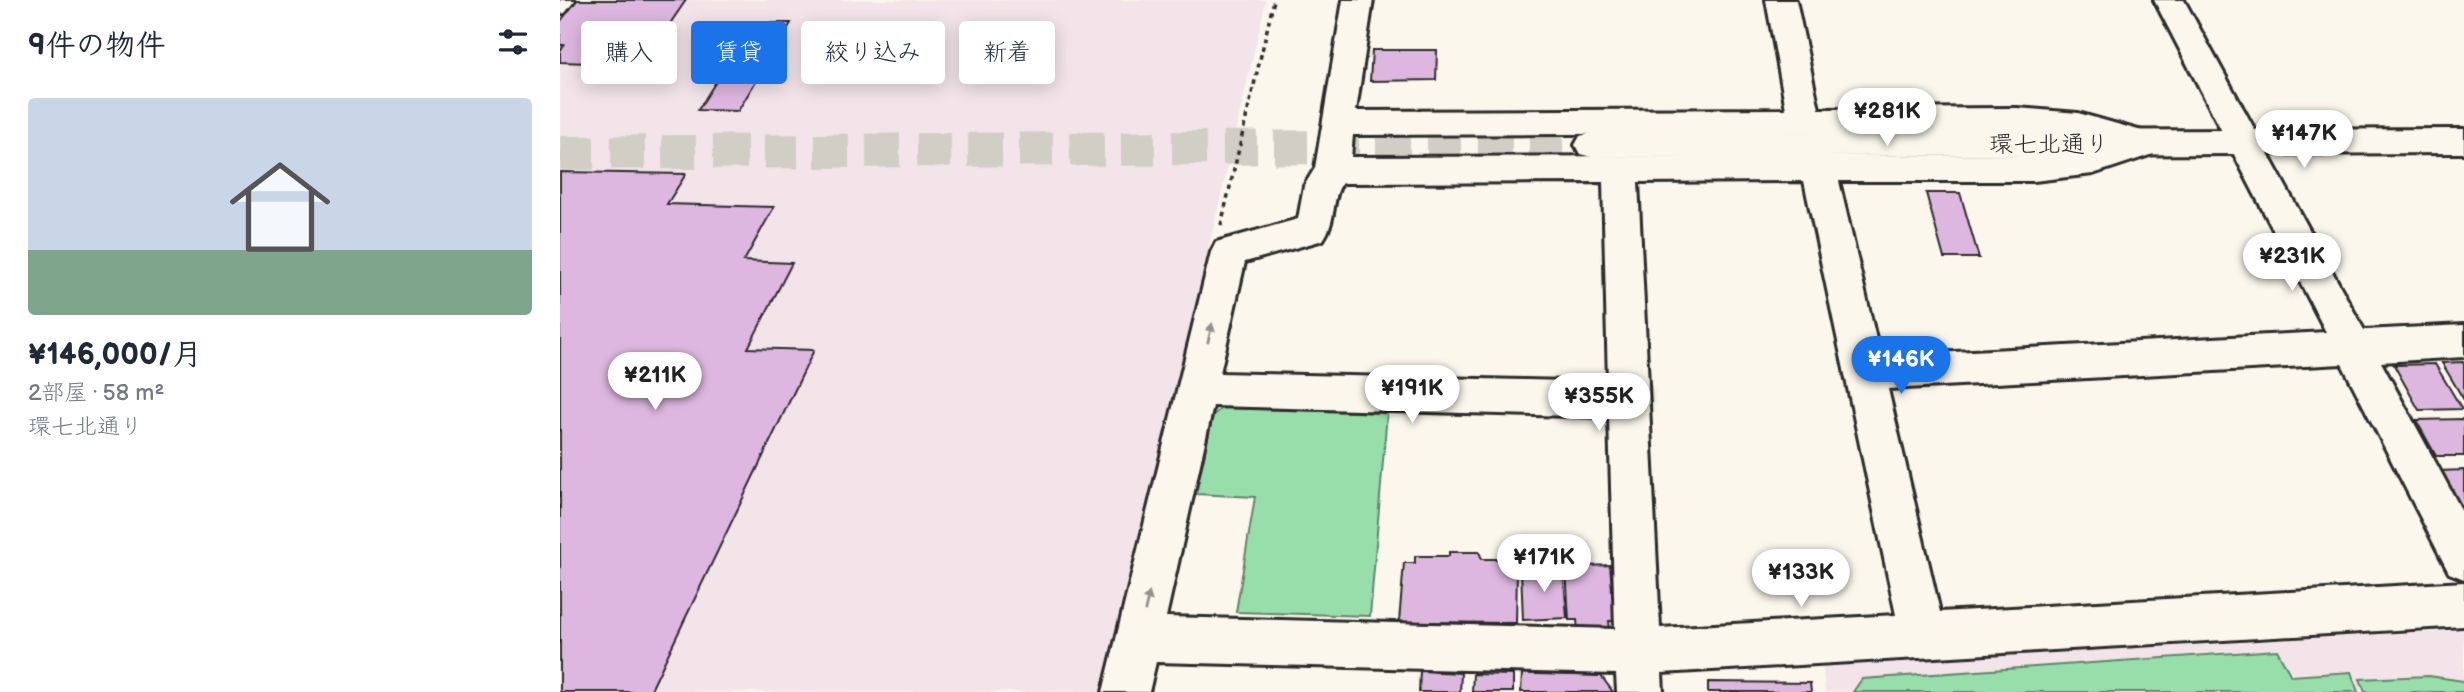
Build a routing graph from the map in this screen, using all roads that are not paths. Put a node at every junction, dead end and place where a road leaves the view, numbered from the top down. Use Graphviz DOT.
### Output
graph roads {
  1 [pos="567,0"];
  2 [pos="1358,0"];
  3 [pos="1781,0"];
  4 [pos="2169,0"];
  5 [pos="560,9"];
  6 [pos="1805,121"];
  7 [pos="1338,123"];
  8 [pos="2464,141"];
  9 [pos="2144,144"];
  10 [pos="2250,144"];
  11 [pos="1606,158"];
  12 [pos="1819,169"];
  13 [pos="1332,170"];
  14 [pos="2464,341"];
  15 [pos="2351,346"];
  16 [pos="1864,374"];
  17 [pos="1197,389"];
  18 [pos="1629,400"];
  19 [pos="2453,517"];
  20 [pos="2464,558"];
  21 [pos="2464,604"];
  22 [pos="1923,635"];
  23 [pos="1138,639"];
  24 [pos="1640,672"];
  25 [pos="1126,692"];
  1 -- 5 [label="lane"];
  2 -- 7 [label="street"];
  3 -- 6 [label="street"];
  4 -- 10 [label="street"];
  6 -- 7 [label="street"];
  6 -- 9 [label="street"];
  7 -- 13 [label="street"];
  8 -- 10 [label="street, 環七北通り"];
  9 -- 10 [label="street, 環七北通り"];
  9 -- 11 [label="street, 環七北通り"];
  9 -- 12 [label="street"];
  10 -- 15 [label="street"];
  11 -- 12 [label="street"];
  11 -- 13 [label="street"];
  11 -- 18 [label="street"];
  12 -- 16 [label="street"];
  17 -- 13 [label="street, one-way"];
  14 -- 15 [label="street"];
  15 -- 16 [label="street"];
  15 -- 19 [label="street"];
  16 -- 22 [label="street"];
  17 -- 18 [label="street"];
  23 -- 17 [label="street, one-way"];
  18 -- 24 [label="street"];
  19 -- 20 [label="street"];
  21 -- 22 [label="street"];
  22 -- 24 [label="street"];
  23 -- 24 [label="street"];
  23 -- 25 [label="street"];
}
